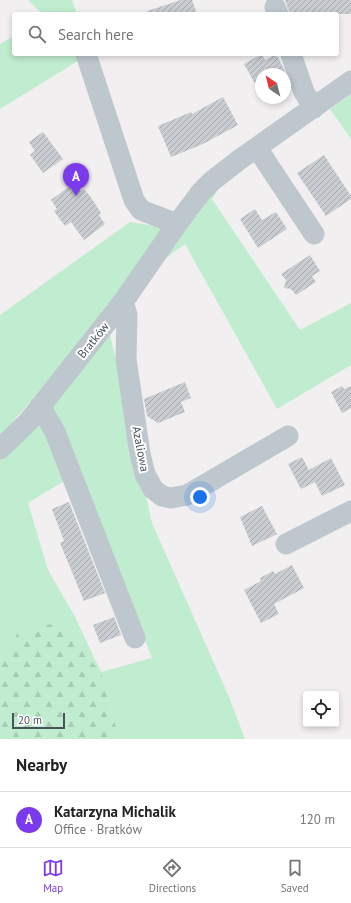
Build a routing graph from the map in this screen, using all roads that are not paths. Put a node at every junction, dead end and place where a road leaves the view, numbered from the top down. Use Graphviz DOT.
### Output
graph roads {
  1 [pos="87,56"];
  2 [pos="292,56"];
  3 [pos="351,81"];
  4 [pos="314,108"];
  5 [pos="257,148"];
  6 [pos="176,224"];
  7 [pos="314,234"];
  8 [pos="123,302"];
  9 [pos="40,406"];
  10 [pos="288,436"];
  11 [pos="0,449"];
  12 [pos="351,511"];
  13 [pos="286,544"];
  14 [pos="135,638"];
  1 -- 6 [label="street"];
  2 -- 4 [label="street"];
  3 -- 4 [label="street, Bratków"];
  4 -- 5 [label="street, Bratków"];
  5 -- 6 [label="street, Bratków"];
  5 -- 7 [label="street"];
  6 -- 8 [label="street, Bratków"];
  8 -- 9 [label="street, Bratków"];
  8 -- 10 [label="street, Azaliowa"];
  9 -- 11 [label="street, Bratków"];
  9 -- 14 [label="street"];
  12 -- 13 [label="street"];
}
